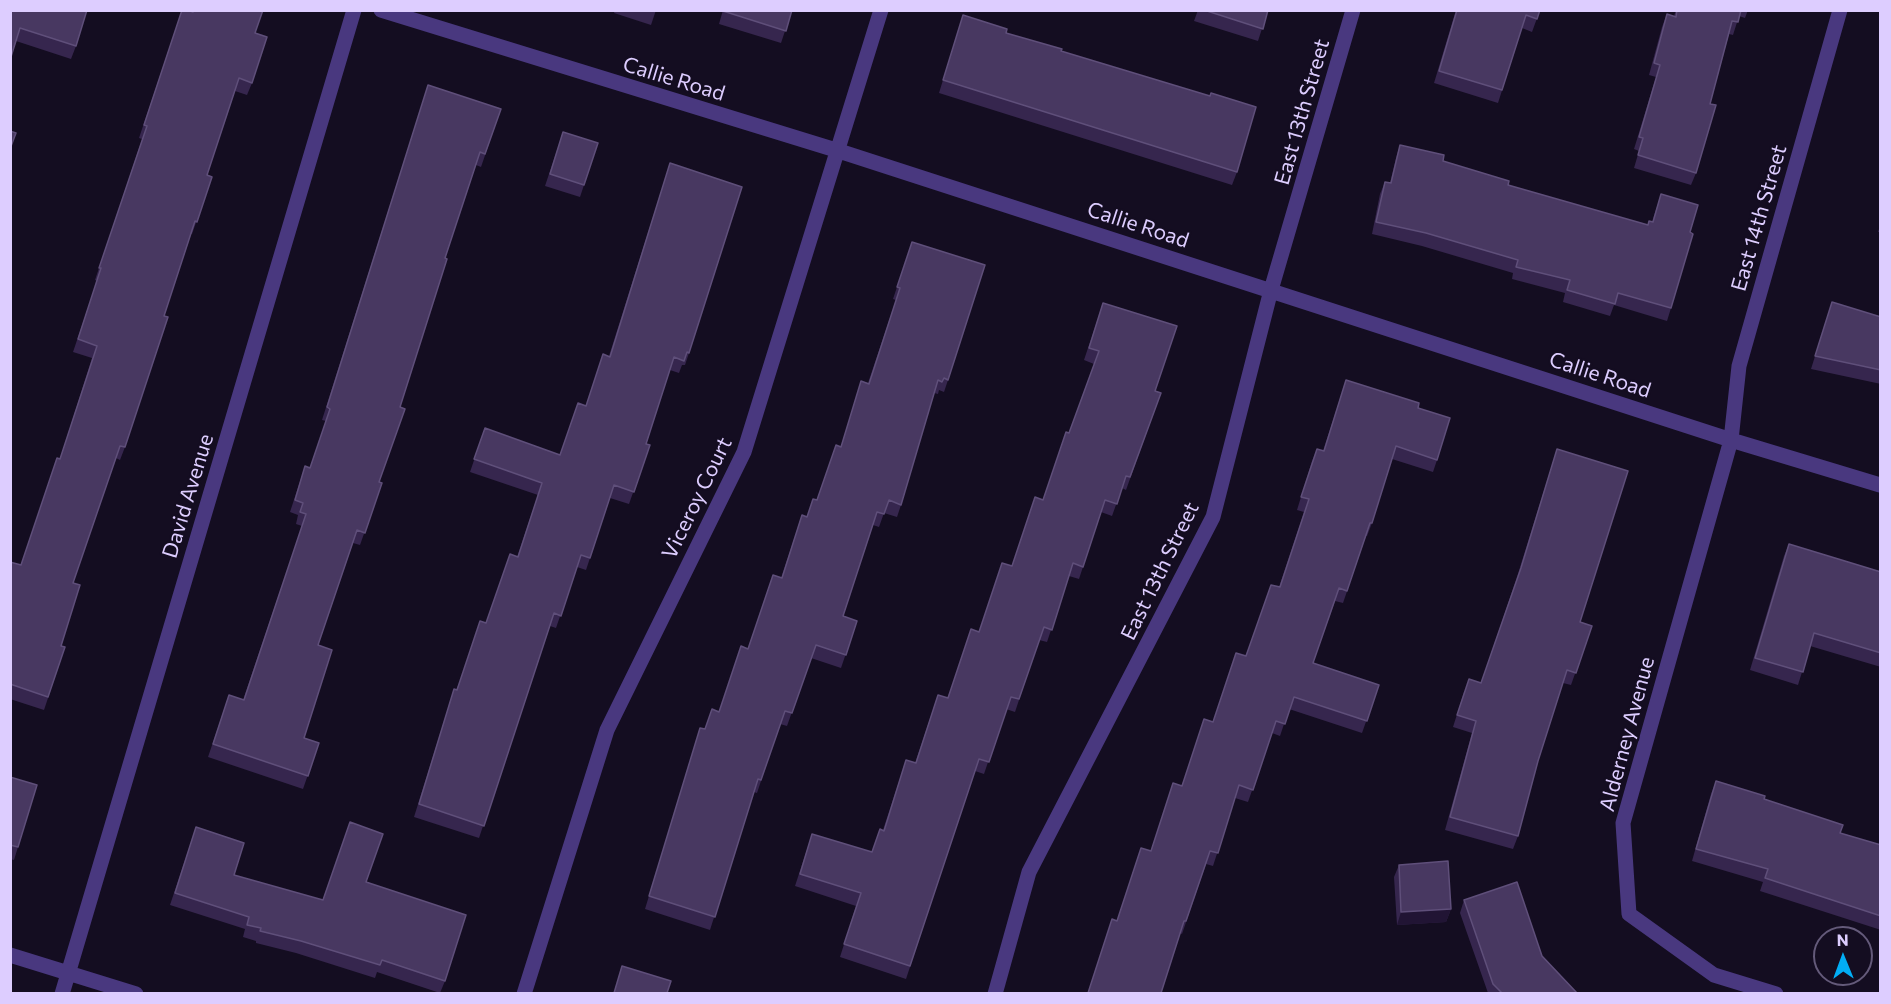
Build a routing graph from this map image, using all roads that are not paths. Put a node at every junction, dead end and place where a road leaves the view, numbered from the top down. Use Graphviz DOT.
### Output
graph roads {
  1 [pos="354,10"];
  2 [pos="381,10"];
  3 [pos="881,10"];
  4 [pos="1353,10"];
  5 [pos="1840,10"];
  6 [pos="839,151"];
  7 [pos="1271,290"];
  8 [pos="1731,440"];
  9 [pos="1881,485"];
  10 [pos="10,956"];
  11 [pos="68,973"];
  12 [pos="62,993"];
  13 [pos="136,993"];
  14 [pos="524,993"];
  15 [pos="995,993"];
  16 [pos="1776,993"];
  1 -- 11 [label="street, David Avenue"];
  2 -- 6 [label="street, Callie Road"];
  3 -- 6 [label="street, Viceroy Court"];
  4 -- 7 [label="street, East 13th Street"];
  5 -- 8 [label="street, East 14th Street"];
  6 -- 7 [label="street, Callie Road"];
  6 -- 14 [label="street, Viceroy Court"];
  7 -- 8 [label="street, Callie Road"];
  7 -- 15 [label="street, East 13th Street"];
  8 -- 9 [label="street, Callie Road"];
  8 -- 16 [label="street, Alderney Avenue"];
  10 -- 11 [label="street"];
  11 -- 12 [label="street, David Avenue"];
  11 -- 13 [label="street"];
}
